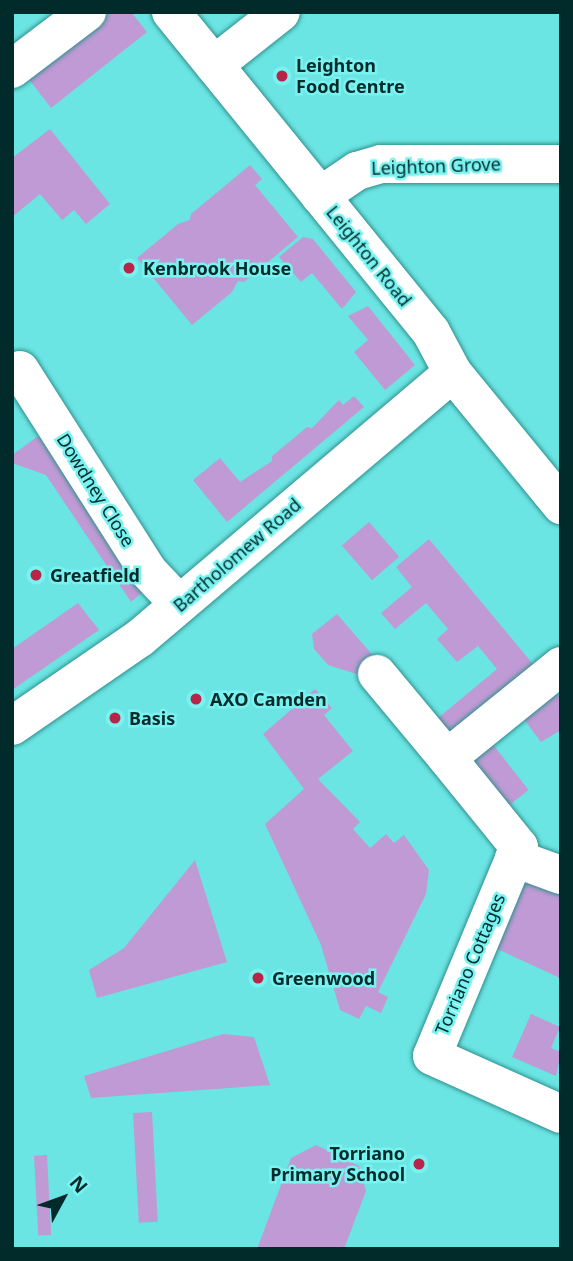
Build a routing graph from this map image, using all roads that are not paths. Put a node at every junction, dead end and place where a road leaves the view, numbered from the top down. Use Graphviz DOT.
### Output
graph roads {
  1 [pos="87,12"];
  2 [pos="172,12"];
  3 [pos="281,12"];
  4 [pos="214,65"];
  5 [pos="12,69"];
  6 [pos="561,164"];
  7 [pos="320,196"];
  8 [pos="20,370"];
  9 [pos="453,373"];
  10 [pos="561,505"];
  11 [pos="179,604"];
  12 [pos="561,666"];
  13 [pos="377,674"];
  14 [pos="12,726"];
  15 [pos="447,758"];
  16 [pos="514,858"];
  17 [pos="561,875"];
  18 [pos="561,1114"];
  1 -- 5 [label="street"];
  2 -- 4 [label="street, Leighton Road"];
  3 -- 4 [label="street"];
  4 -- 7 [label="street, Leighton Road"];
  6 -- 7 [label="street, Leighton Grove"];
  7 -- 9 [label="street, Leighton Road"];
  8 -- 11 [label="street, Dowdney Close"];
  9 -- 10 [label="street, Leighton Road"];
  9 -- 11 [label="street, Bartholomew Road"];
  11 -- 14 [label="street, Bartholomew Road"];
  12 -- 15 [label="street"];
  13 -- 15 [label="street"];
  15 -- 16 [label="street"];
  16 -- 17 [label="street"];
  16 -- 18 [label="street, Torriano Cottages"];
}
